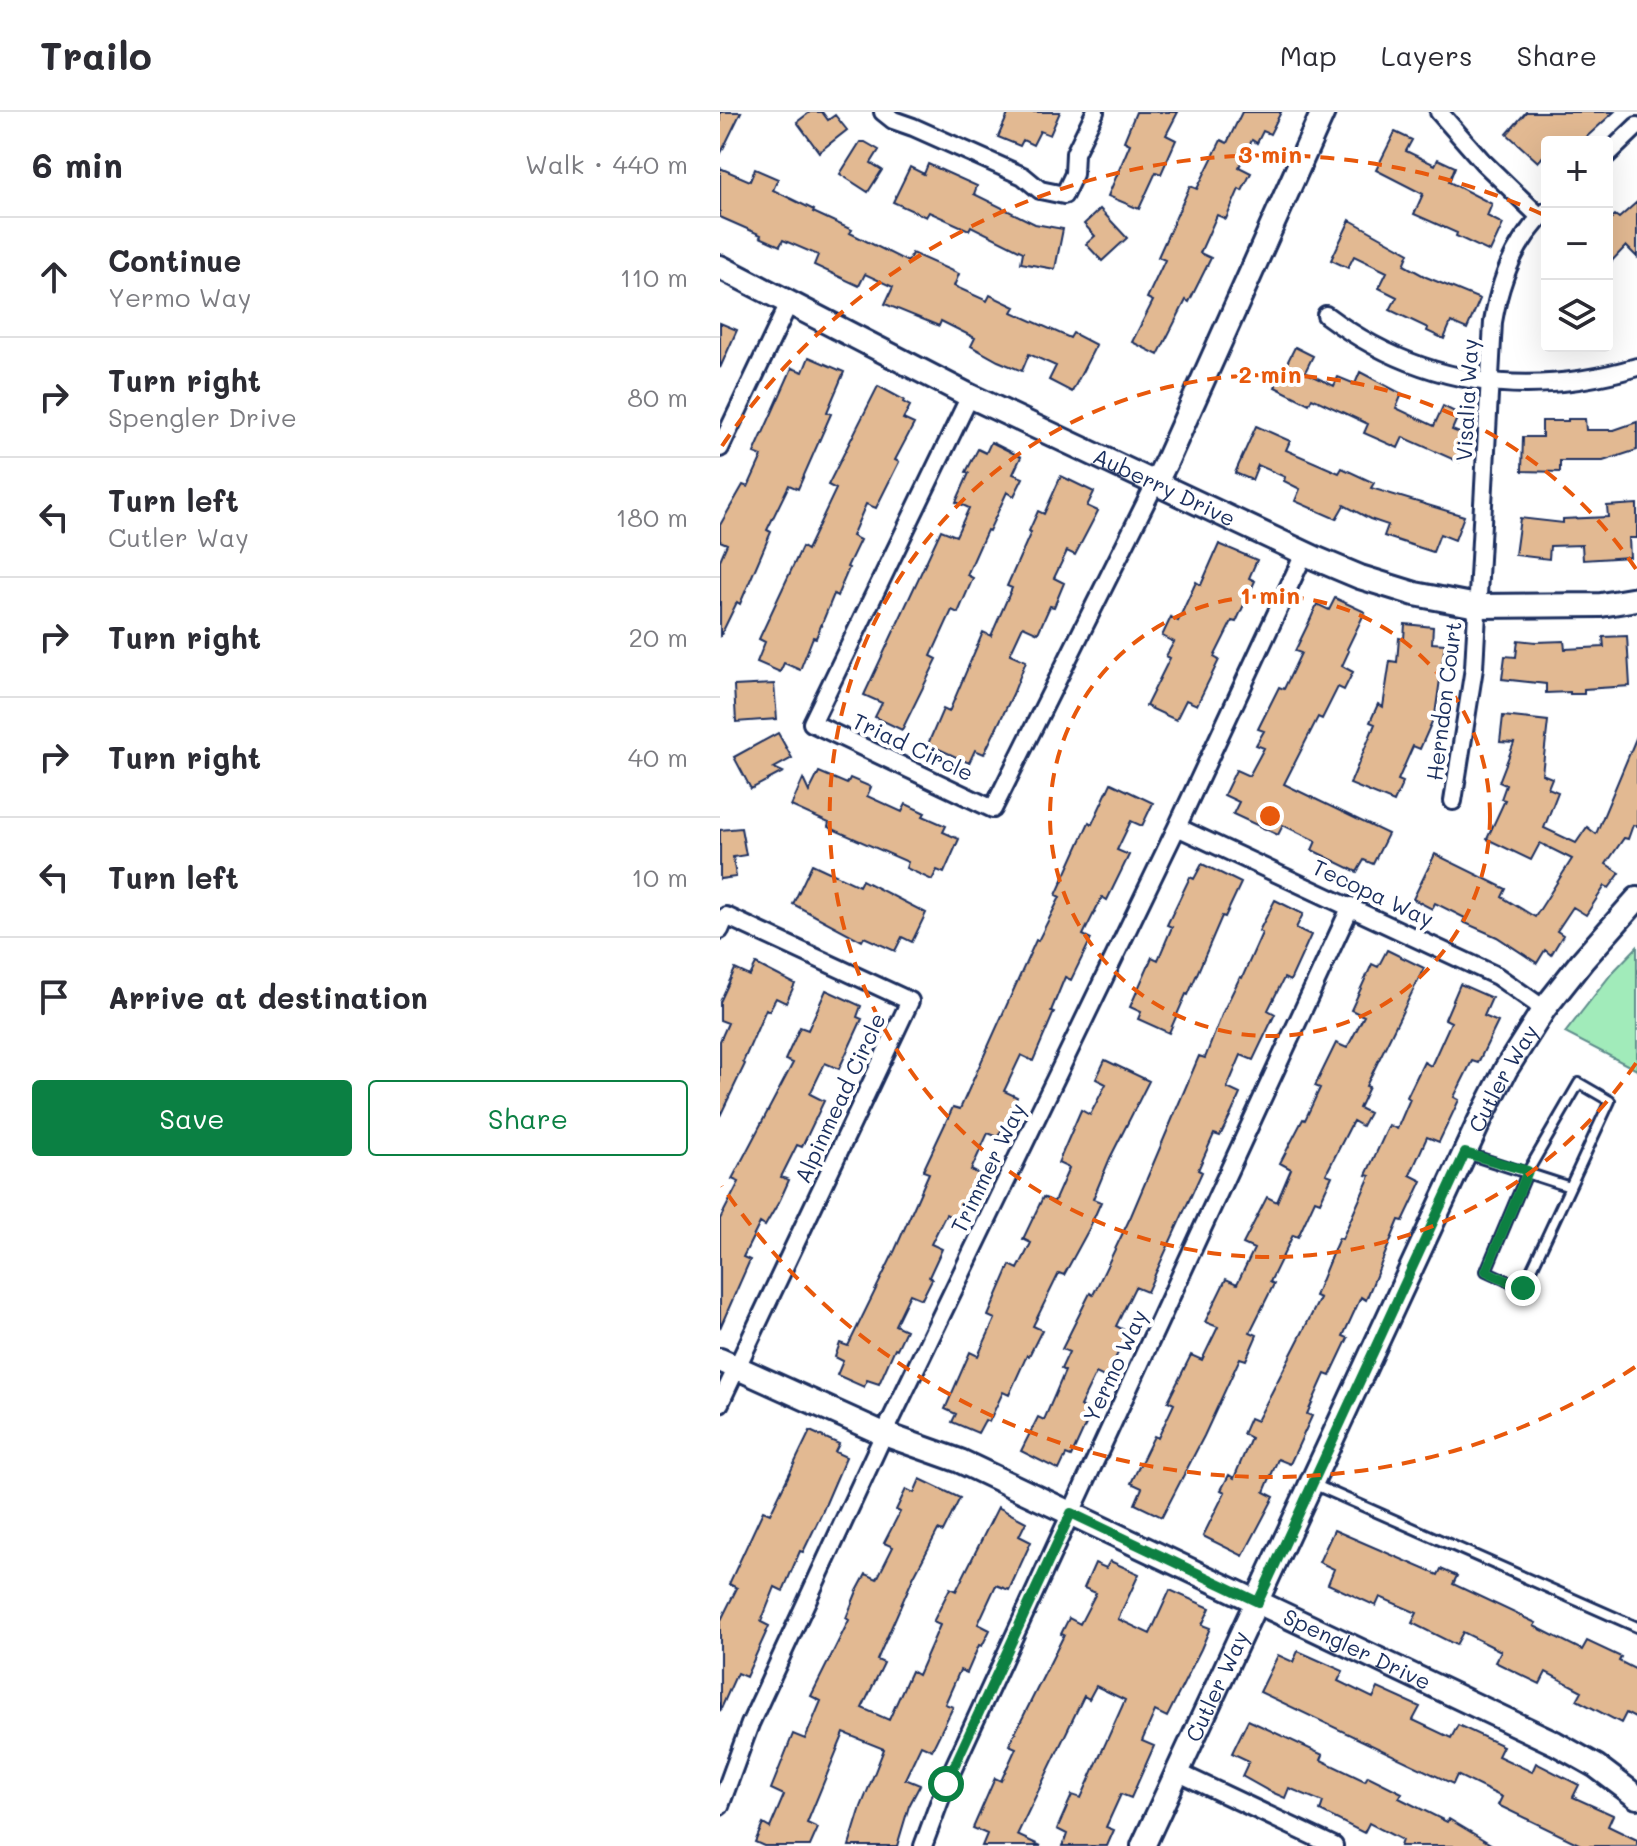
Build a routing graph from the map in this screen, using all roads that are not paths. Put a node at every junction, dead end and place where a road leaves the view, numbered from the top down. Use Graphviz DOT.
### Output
graph roads {
  1 [pos="883,112"];
  2 [pos="1095,112"];
  3 [pos="1323,112"];
  4 [pos="1439,112"];
  5 [pos="1637,126"];
  6 [pos="1613,149"];
  7 [pos="1541,211"];
  8 [pos="1541,218"];
  9 [pos="720,267"];
  10 [pos="789,303"];
  11 [pos="1326,315"];
  12 [pos="1637,367"];
  13 [pos="1489,382"];
  14 [pos="970,396"];
  15 [pos="720,448"];
  16 [pos="1156,482"];
  17 [pos="1304,554"];
  18 [pos="1637,599"];
  19 [pos="1477,606"];
  20 [pos="1453,801"];
  21 [pos="1177,827"];
  22 [pos="1637,899"];
  23 [pos="1351,906"];
  24 [pos="720,930"];
  25 [pos="1544,1009"];
  26 [pos="1465,1153"];
  27 [pos="1528,1171"];
  28 [pos="1570,1187"];
  29 [pos="728,1363"];
  30 [pos="720,1403"];
  31 [pos="884,1434"];
  32 [pos="1312,1483"];
  33 [pos="1071,1513"];
  34 [pos="1258,1602"];
  35 [pos="1637,1627"];
  36 [pos="1177,1772"];
  37 [pos="1637,1797"];
  38 [pos="720,1806"];
  39 [pos="923,1846"];
  40 [pos="1143,1846"];
  41 [pos="1334,1846"];
  1 -- 2 [label="street"];
  3 -- 16 [label="street"];
  4 -- 7 [label="street"];
  5 -- 6 [label="street"];
  8 -- 13 [label="street, Visalia Way"];
  9 -- 10 [label="street, Auberry Drive"];
  10 -- 14 [label="street, Auberry Drive"];
  10 -- 15 [label="street"];
  11 -- 13 [label="street"];
  12 -- 13 [label="street"];
  13 -- 19 [label="street, Visalia Way"];
  14 -- 16 [label="street, Auberry Drive"];
  14 -- 16 [label="street, Triad Circle"];
  16 -- 17 [label="street, Auberry Drive"];
  17 -- 19 [label="street, Auberry Drive"];
  17 -- 21 [label="street, Trimmer Way"];
  18 -- 19 [label="street, Auberry Drive"];
  19 -- 20 [label="street, Herndon Court"];
  21 -- 23 [label="street, Tecopa Way"];
  21 -- 31 [label="street, Trimmer Way"];
  22 -- 25 [label="street, Cutler Way"];
  23 -- 25 [label="street, Tecopa Way"];
  23 -- 33 [label="street, Yermo Way"];
  24 -- 29 [label="street, Alpinmead Circle"];
  25 -- 26 [label="street, Cutler Way"];
  26 -- 27 [label="lane"];
  26 -- 32 [label="street, Cutler Way"];
  27 -- 28 [label="lane"];
  27 -- 28 [label="lane"];
  27 -- 28 [label="lane"];
  29 -- 30 [label="street"];
  29 -- 31 [label="street, Spengler Drive"];
  31 -- 33 [label="street, Spengler Drive"];
  31 -- 38 [label="street, Trimmer Way"];
  32 -- 34 [label="street, Cutler Way"];
  32 -- 35 [label="lane"];
  33 -- 34 [label="street, Spengler Drive"];
  33 -- 39 [label="street, Yermo Way"];
  34 -- 36 [label="street, Cutler Way"];
  34 -- 37 [label="street, Spengler Drive"];
  36 -- 40 [label="street, Cutler Way"];
  36 -- 41 [label="street"];
}
